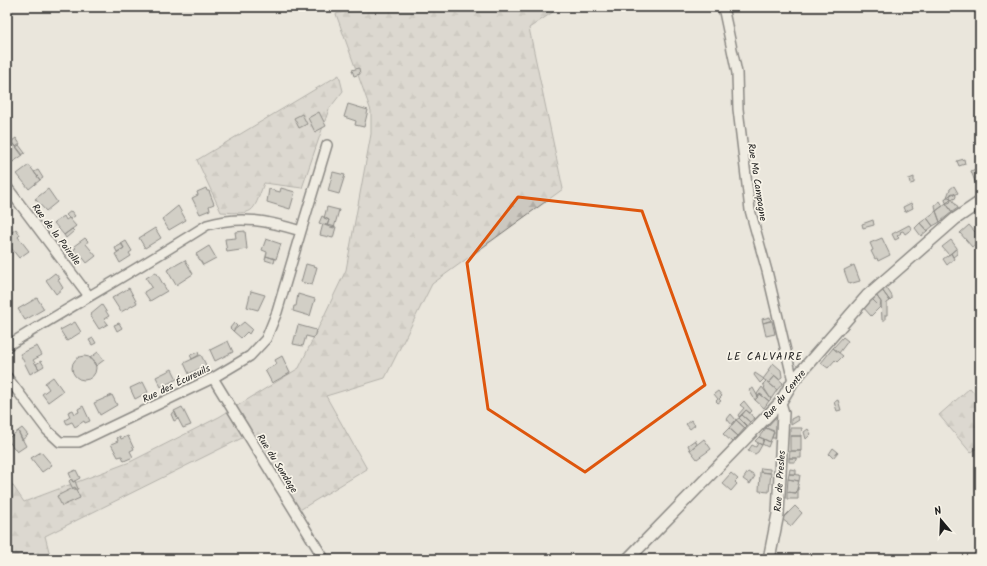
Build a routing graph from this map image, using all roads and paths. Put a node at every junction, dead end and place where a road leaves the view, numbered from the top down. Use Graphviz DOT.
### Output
graph roads {
  1 [pos="723,7"];
  2 [pos="327,145"];
  3 [pos="7,187"];
  4 [pos="980,202"];
  5 [pos="301,231"];
  6 [pos="89,296"];
  7 [pos="7,346"];
  8 [pos="7,378"];
  9 [pos="213,378"];
  10 [pos="793,381"];
  11 [pos="780,403"];
  12 [pos="324,559"];
  13 [pos="628,559"];
  14 [pos="769,559"];
  1 -- 10 [label="street, Rue Ma Campagne"];
  2 -- 5 [label="street, Rue des Écureuils"];
  3 -- 6 [label="street, Rue de la Pairelle"];
  4 -- 10 [label="street, Rue du Centre"];
  5 -- 6 [label="street"];
  5 -- 9 [label="street, Rue des Écureuils"];
  6 -- 7 [label="street"];
  8 -- 9 [label="street, Rue des Écureuils"];
  9 -- 12 [label="street, Rue du Sondage"];
  10 -- 11 [label="street, Rue du Centre"];
  11 -- 13 [label="street, Rue du Centre"];
  11 -- 14 [label="street, Rue de Presles"];
}
